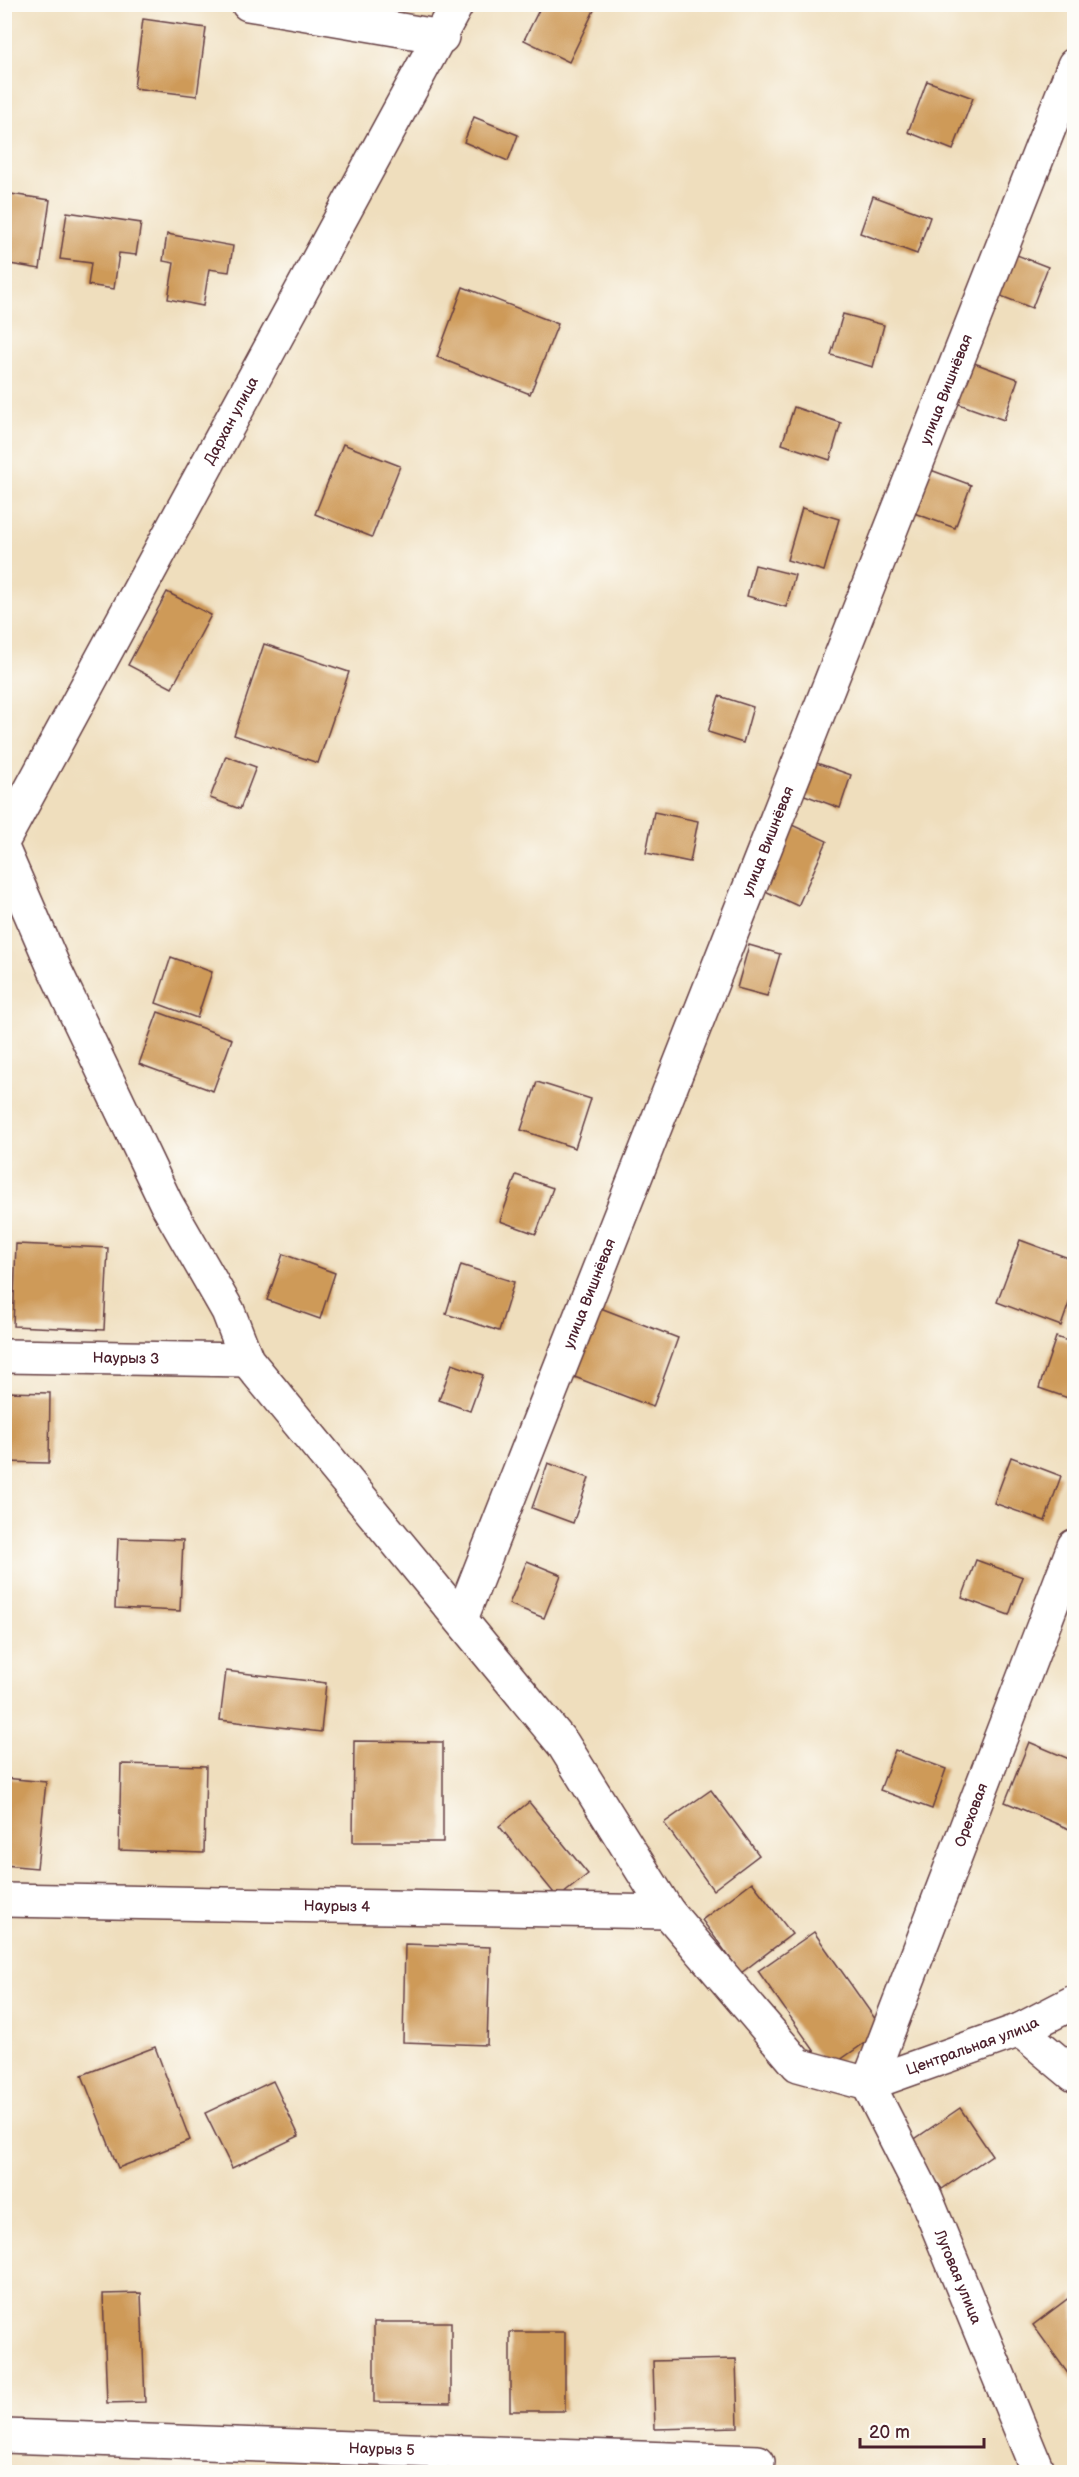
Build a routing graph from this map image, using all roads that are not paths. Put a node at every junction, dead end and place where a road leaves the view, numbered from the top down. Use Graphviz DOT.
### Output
graph roads {
  1 [pos="248,4"];
  2 [pos="458,4"];
  3 [pos="442,37"];
  4 [pos="1074,65"];
  5 [pos="4,839"];
  6 [pos="4,852"];
  7 [pos="4,1356"];
  8 [pos="247,1360"];
  9 [pos="1074,1546"];
  10 [pos="462,1619"];
  11 [pos="4,1900"];
  12 [pos="668,1912"];
  13 [pos="1074,2002"];
  14 [pos="1020,2030"];
  15 [pos="1074,2075"];
  16 [pos="868,2084"];
  17 [pos="4,2436"];
  18 [pos="758,2462"];
  19 [pos="1038,2472"];
  1 -- 3 [label="street"];
  2 -- 3 [label="street, Дархан улица"];
  3 -- 5 [label="street, Дархан улица"];
  4 -- 10 [label="street, улица Вишнёвая"];
  6 -- 8 [label="street"];
  7 -- 8 [label="street, Наурыз 3"];
  8 -- 10 [label="street"];
  9 -- 16 [label="street, Ореховая"];
  10 -- 12 [label="street"];
  11 -- 12 [label="street, Наурыз 4"];
  12 -- 16 [label="street"];
  13 -- 14 [label="street, Центральная улица"];
  14 -- 15 [label="street"];
  14 -- 16 [label="street, Центральная улица"];
  16 -- 19 [label="street, Луговая улица"];
  17 -- 18 [label="street, Наурыз 5"];
}
